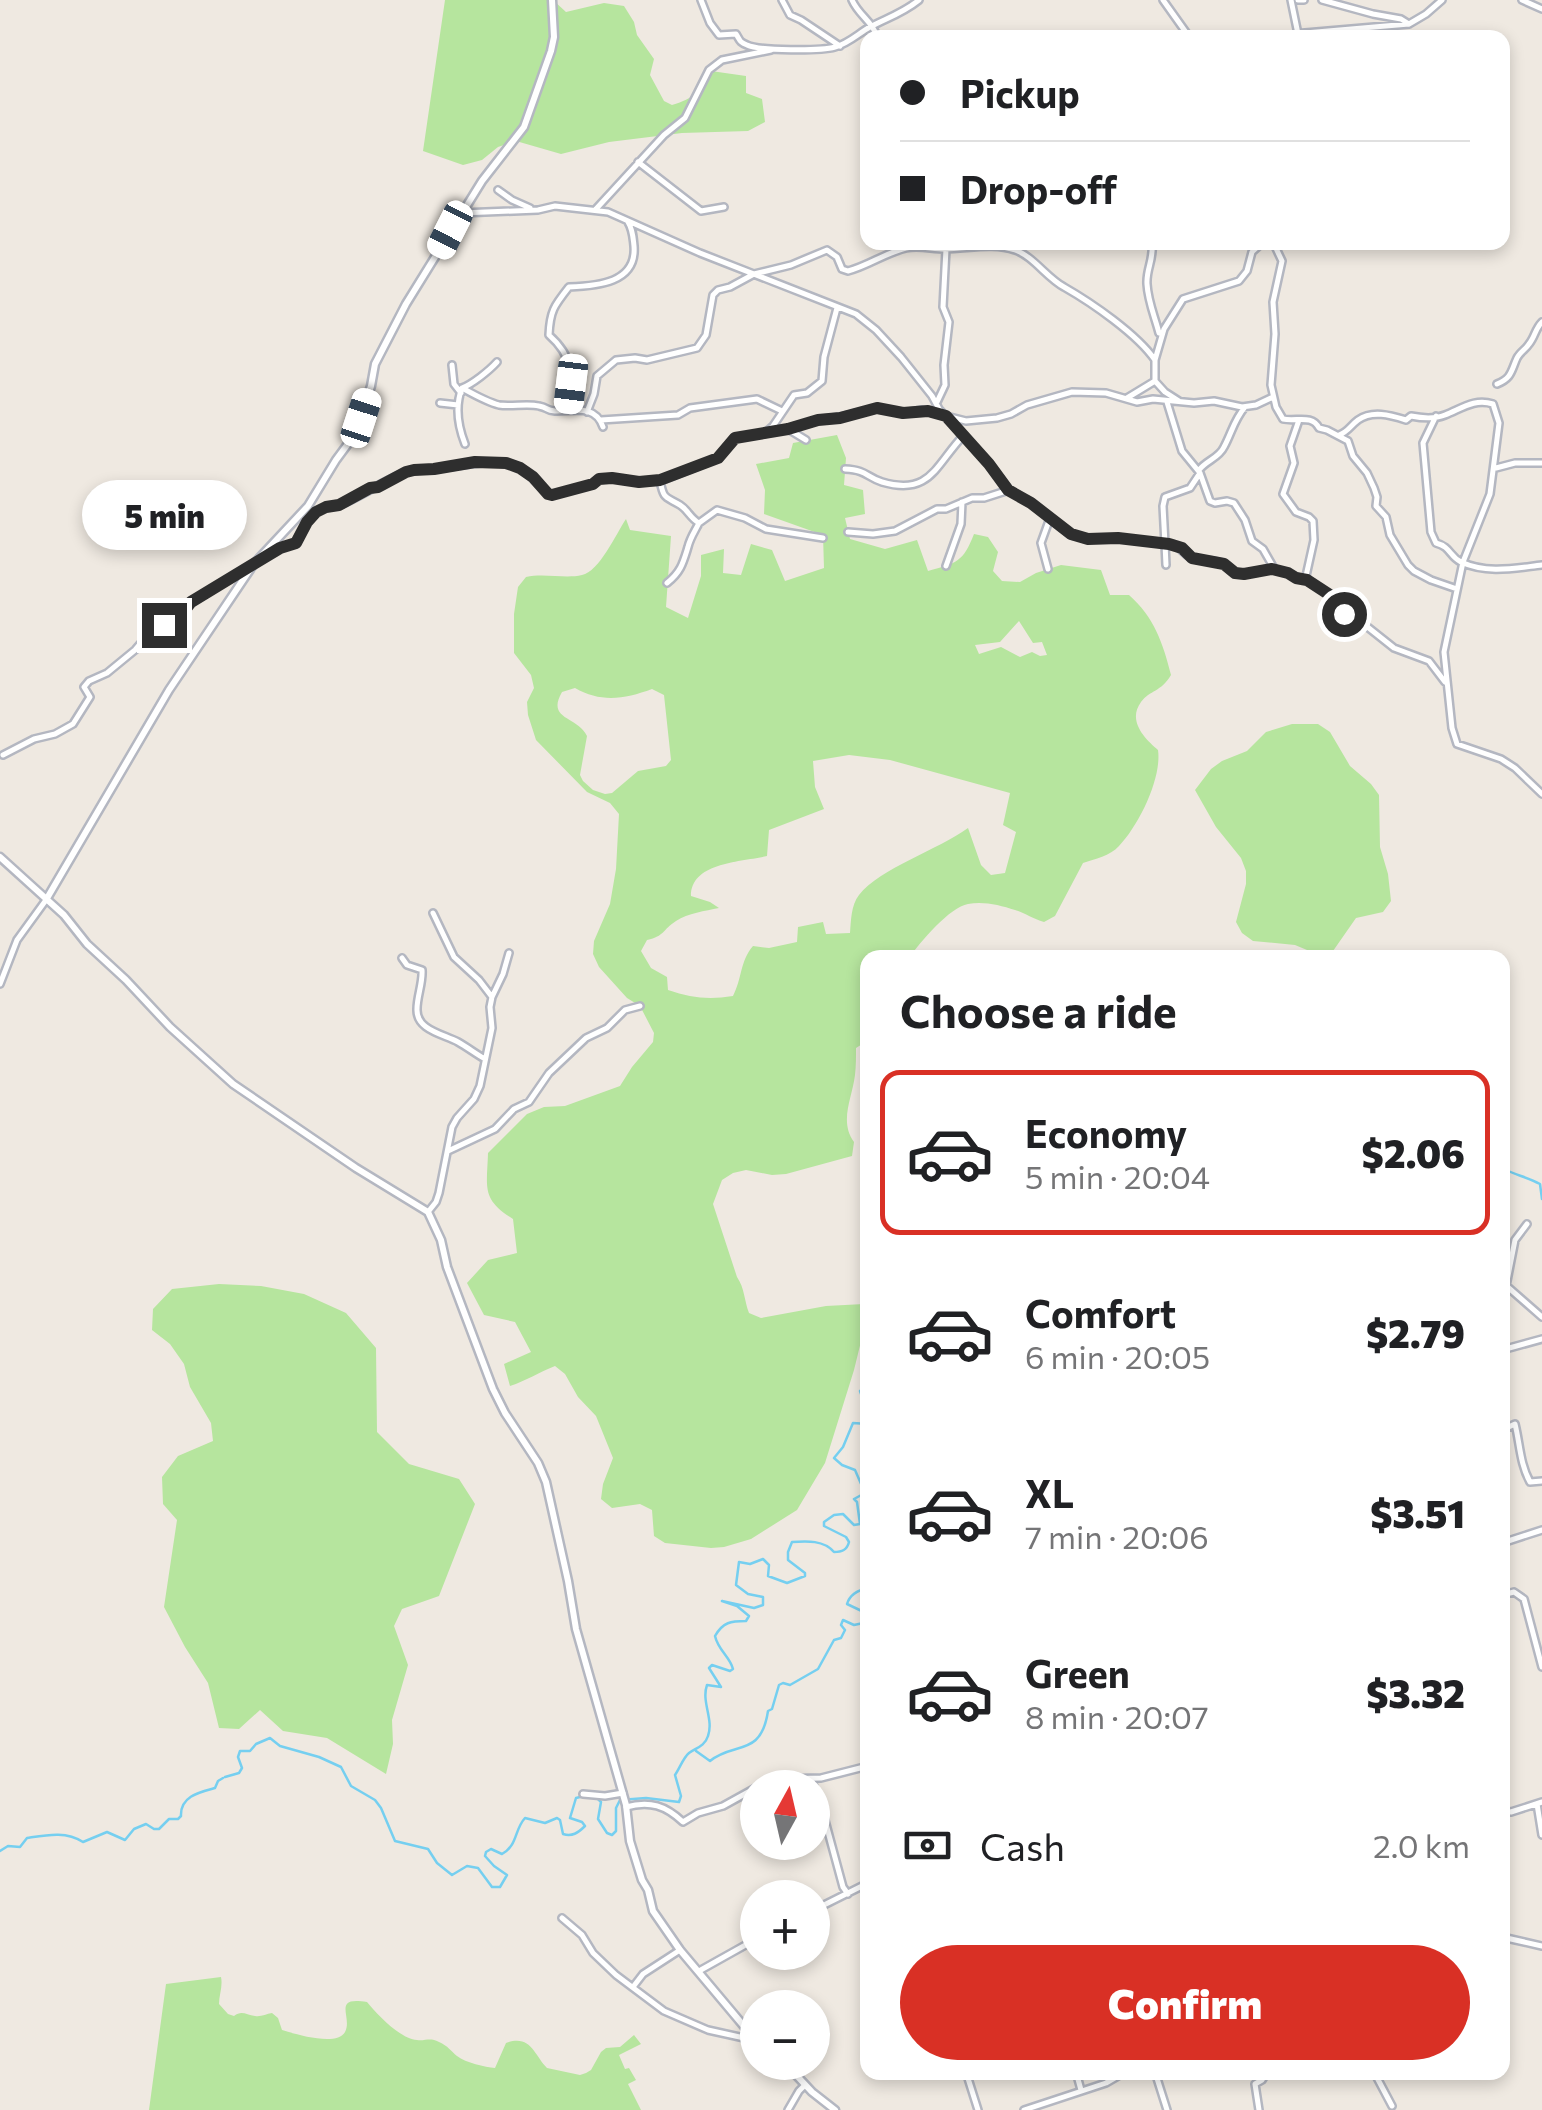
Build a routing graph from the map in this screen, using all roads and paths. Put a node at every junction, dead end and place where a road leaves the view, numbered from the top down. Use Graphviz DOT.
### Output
graph roads {
  1 [pos="552,0"];
  2 [pos="701,0"];
  3 [pos="782,0"];
  4 [pos="852,0"];
  5 [pos="919,0"];
  6 [pos="1291,0"];
  7 [pos="1322,0"];
  8 [pos="1442,0"];
  9 [pos="1522,0"];
  10 [pos="1166,1"];
  11 [pos="1542,10"];
  12 [pos="1409,24"];
  13 [pos="873,25"];
  14 [pos="865,30"];
  15 [pos="875,30"];
  16 [pos="1185,30"];
  17 [pos="1297,30"];
  18 [pos="1378,30"];
  19 [pos="860,33"];
  20 [pos="840,46"];
  21 [pos="774,50"];
  22 [pos="638,162"];
  23 [pos="498,190"];
  24 [pos="724,207"];
  25 [pos="538,210"];
  26 [pos="595,210"];
  27 [pos="462,213"];
  28 [pos="627,220"];
  29 [pos="901,250"];
  30 [pos="946,250"];
  31 [pos="1019,250"];
  32 [pos="1153,250"];
  33 [pos="1254,250"];
  34 [pos="1277,250"];
  35 [pos="754,274"];
  36 [pos="838,308"];
  37 [pos="1542,322"];
  38 [pos="1160,336"];
  39 [pos="1155,360"];
  40 [pos="497,362"];
  41 [pos="452,365"];
  42 [pos="1156,381"];
  43 [pos="1497,384"];
  44 [pos="462,390"];
  45 [pos="1273,397"];
  46 [pos="1126,398"];
  47 [pos="1167,402"];
  48 [pos="1181,402"];
  49 [pos="440,403"];
  50 [pos="458,405"];
  51 [pos="937,405"];
  52 [pos="1245,407"];
  53 [pos="568,408"];
  54 [pos="782,411"];
  55 [pos="587,412"];
  56 [pos="946,416"];
  57 [pos="1436,416"];
  58 [pos="1300,420"];
  59 [pos="788,429"];
  60 [pos="763,434"];
  61 [pos="963,436"];
  62 [pos="1339,436"];
  63 [pos="806,440"];
  64 [pos="465,444"];
  65 [pos="1542,463"];
  66 [pos="845,469"];
  67 [pos="1494,469"];
  68 [pos="1199,472"];
  69 [pos="660,480"];
  70 [pos="1008,490"];
  71 [pos="962,502"];
  72 [pos="1050,518"];
  73 [pos="699,523"];
  74 [pos="848,532"];
  75 [pos="823,538"];
  76 [pos="1165,544"];
  77 [pos="1463,562"];
  78 [pos="253,565"];
  79 [pos="1166,565"];
  80 [pos="1542,565"];
  81 [pos="946,566"];
  82 [pos="1048,568"];
  83 [pos="1276,570"];
  84 [pos="1307,580"];
  85 [pos="667,583"];
  86 [pos="1457,589"];
  87 [pos="1446,684"];
  88 [pos="3,754"];
  89 [pos="1542,794"];
  90 [pos="0,857"];
  91 [pos="46,900"];
  92 [pos="433,913"];
  93 [pos="509,953"];
  94 [pos="402,958"];
  95 [pos="0,984"];
  96 [pos="492,997"];
  97 [pos="640,1006"];
  98 [pos="485,1059"];
  99 [pos="447,1152"];
  100 [pos="428,1212"];
  101 [pos="1528,1224"];
  102 [pos="1510,1260"];
  103 [pos="1510,1289"];
  104 [pos="1542,1317"];
  105 [pos="1542,1339"];
  106 [pos="1510,1348"];
  107 [pos="1510,1426"];
  108 [pos="1542,1481"];
  109 [pos="1542,1530"];
  110 [pos="1510,1540"];
  111 [pos="1510,1593"];
  112 [pos="1542,1666"];
  113 [pos="860,1768"];
  114 [pos="830,1776"];
  115 [pos="583,1794"];
  116 [pos="623,1794"];
  117 [pos="740,1797"];
  118 [pos="1540,1803"];
  119 [pos="626,1806"];
  120 [pos="1510,1812"];
  121 [pos="1542,1835"];
  122 [pos="830,1839"];
  123 [pos="860,1887"];
  124 [pos="848,1894"];
  125 [pos="830,1902"];
  126 [pos="562,1918"];
  127 [pos="1510,1940"];
  128 [pos="1542,1946"];
  129 [pos="740,1948"];
  130 [pos="680,1950"];
  131 [pos="698,1971"];
  132 [pos="633,1987"];
  133 [pos="740,2021"];
  134 [pos="740,2036"];
  135 [pos="800,2080"];
  136 [pos="969,2080"];
  137 [pos="1079,2080"];
  138 [pos="1110,2080"];
  139 [pos="1158,2080"];
  140 [pos="1262,2080"];
  141 [pos="1378,2080"];
  142 [pos="805,2085"];
  143 [pos="1082,2090"];
  144 [pos="1053,2102"];
  145 [pos="1392,2106"];
  146 [pos="788,2110"];
  147 [pos="834,2110"];
  148 [pos="978,2110"];
  149 [pos="1024,2110"];
  150 [pos="1054,2110"];
  151 [pos="1167,2110"];
  152 [pos="1259,2110"];
  1 -- 27 [label="street"];
  2 -- 21 [label="street"];
  3 -- 20 [label="street"];
  4 -- 13 [label="street"];
  5 -- 13 [label="street"];
  6 -- 17 [label="street"];
  7 -- 12 [label="street"];
  8 -- 12 [label="street"];
  9 -- 11 [label="street"];
  10 -- 16 [label="street"];
  12 -- 18 [label="street"];
  13 -- 14 [label="street"];
  13 -- 15 [label="street"];
  19 -- 20 [label="street"];
  20 -- 21 [label="street"];
  21 -- 22 [label="street"];
  22 -- 24 [label="street"];
  22 -- 26 [label="street"];
  23 -- 25 [label="street"];
  25 -- 26 [label="street"];
  25 -- 27 [label="street"];
  26 -- 28 [label="street"];
  27 -- 78 [label="street"];
  28 -- 35 [label="street"];
  28 -- 53 [label="street"];
  29 -- 35 [label="street"];
  30 -- 51 [label="street"];
  31 -- 39 [label="street"];
  32 -- 38 [label="street"];
  33 -- 38 [label="street"];
  34 -- 45 [label="street"];
  35 -- 36 [label="street"];
  35 -- 55 [label="street"];
  36 -- 51 [label="street"];
  36 -- 54 [label="street"];
  37 -- 43 [label="street"];
  38 -- 39 [label="street"];
  39 -- 42 [label="street"];
  40 -- 44 [label="street"];
  41 -- 44 [label="street"];
  42 -- 46 [label="street"];
  42 -- 48 [label="street"];
  44 -- 50 [label="street"];
  44 -- 53 [label="street"];
  45 -- 52 [label="street"];
  45 -- 58 [label="street"];
  46 -- 47 [label="street"];
  46 -- 56 [label="street"];
  47 -- 48 [label="street"];
  47 -- 68 [label="street"];
  48 -- 52 [label="street"];
  49 -- 50 [label="street"];
  50 -- 64 [label="street"];
  51 -- 56 [label="street"];
  52 -- 68 [label="street"];
  53 -- 55 [label="street"];
  54 -- 55 [label="street"];
  54 -- 60 [label="street"];
  56 -- 59 [label="street"];
  56 -- 61 [label="street"];
  57 -- 62 [label="street"];
  57 -- 67 [label="street"];
  57 -- 77 [label="street"];
  58 -- 62 [label="street"];
  58 -- 84 [label="street"];
  59 -- 60 [label="street"];
  59 -- 63 [label="street"];
  60 -- 69 [label="street"];
  61 -- 66 [label="street"];
  61 -- 70 [label="street"];
  62 -- 86 [label="street"];
  65 -- 67 [label="street"];
  67 -- 77 [label="street"];
  68 -- 76 [label="street"];
  68 -- 83 [label="street"];
  69 -- 73 [label="street"];
  69 -- 78 [label="street"];
  70 -- 71 [label="street"];
  70 -- 72 [label="street"];
  71 -- 74 [label="street"];
  71 -- 81 [label="street"];
  72 -- 76 [label="street"];
  72 -- 82 [label="street"];
  73 -- 75 [label="street"];
  73 -- 85 [label="street"];
  76 -- 79 [label="street"];
  76 -- 83 [label="street"];
  77 -- 80 [label="street"];
  77 -- 86 [label="street"];
  78 -- 88 [label="street"];
  78 -- 91 [label="street"];
  83 -- 84 [label="street"];
  84 -- 87 [label="street"];
  86 -- 87 [label="street"];
  87 -- 89 [label="street"];
  90 -- 91 [label="street"];
  91 -- 95 [label="street"];
  91 -- 100 [label="street"];
  92 -- 96 [label="street"];
  93 -- 96 [label="street"];
  94 -- 98 [label="street"];
  96 -- 98 [label="street"];
  97 -- 99 [label="street"];
  98 -- 99 [label="street"];
  99 -- 100 [label="street"];
  100 -- 116 [label="street"];
  101 -- 102 [label="street"];
  103 -- 104 [label="street"];
  105 -- 106 [label="street"];
  107 -- 108 [label="street"];
  109 -- 110 [label="street"];
  111 -- 112 [label="street"];
  113 -- 114 [label="street"];
  115 -- 116 [label="street"];
  116 -- 119 [label="street"];
  117 -- 119 [label="street"];
  118 -- 120 [label="street"];
  118 -- 121 [label="street"];
  119 -- 130 [label="street"];
  122 -- 124 [label="street"];
  123 -- 124 [label="street"];
  124 -- 125 [label="street"];
  126 -- 132 [label="street"];
  127 -- 128 [label="street"];
  129 -- 131 [label="street"];
  130 -- 131 [label="street"];
  130 -- 132 [label="street"];
  131 -- 133 [label="street"];
  132 -- 134 [label="street"];
  135 -- 142 [label="street"];
  136 -- 148 [label="street"];
  137 -- 143 [label="street"];
  138 -- 143 [label="street"];
  139 -- 151 [label="street"];
  140 -- 152 [label="street"];
  141 -- 145 [label="street"];
  142 -- 146 [label="street"];
  142 -- 147 [label="street"];
  143 -- 144 [label="street"];
  144 -- 149 [label="street"];
  144 -- 150 [label="street"];
}
